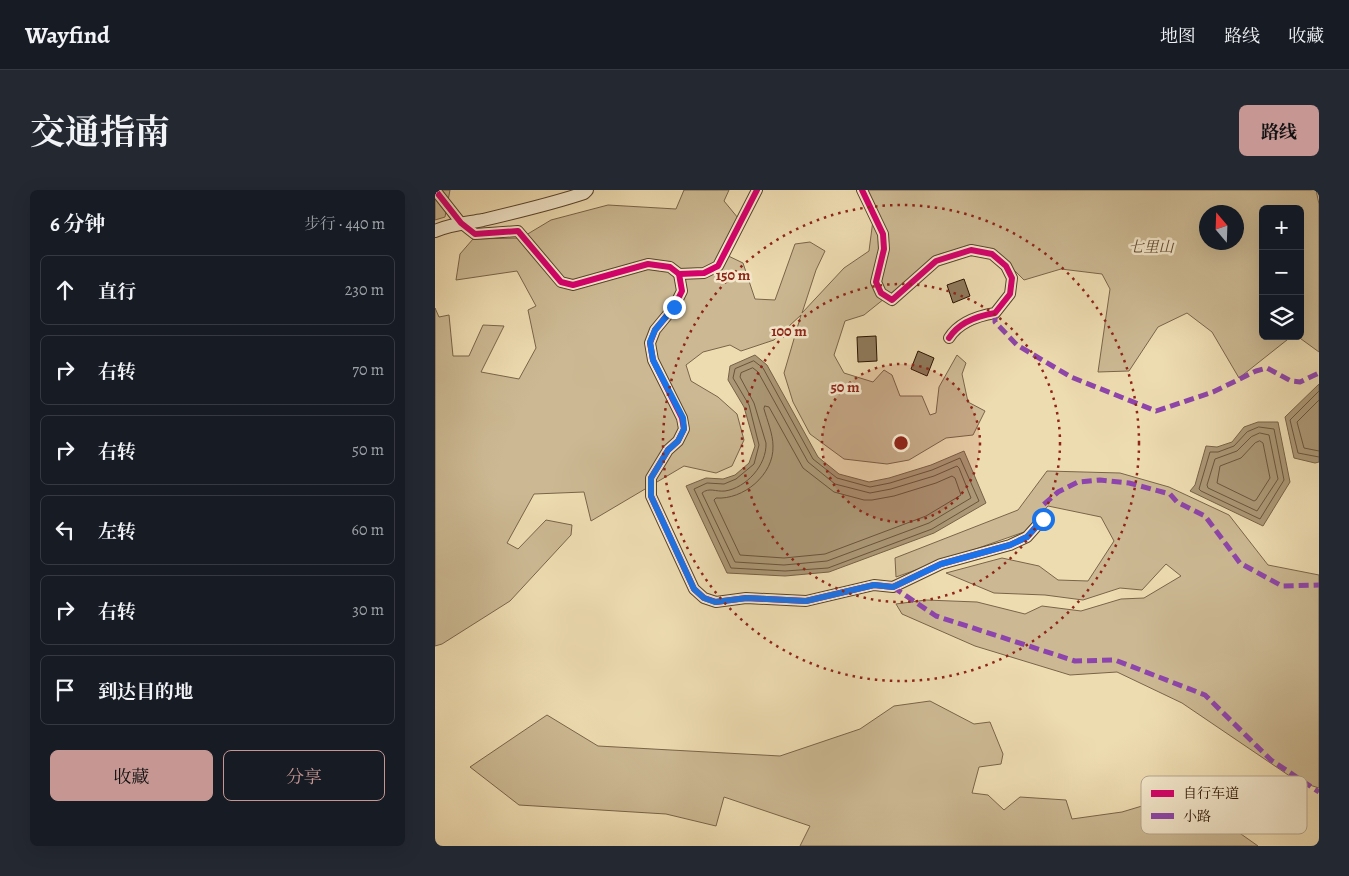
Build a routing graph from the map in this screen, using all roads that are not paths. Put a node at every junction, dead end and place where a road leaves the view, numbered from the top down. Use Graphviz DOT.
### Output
graph roads {
  1 [pos="435,190"];
  2 [pos="587,190"];
  3 [pos="757,190"];
  4 [pos="862,190"];
  5 [pos="461,223"];
  6 [pos="435,231"];
  7 [pos="679,274"];
  8 [pos="949,338"];
  9 [pos="1043,519"];
  1 -- 5 [label="street"];
  2 -- 5 [label="street"];
  3 -- 7 [label="street"];
  4 -- 8 [label="street"];
  5 -- 6 [label="street"];
  5 -- 7 [label="street"];
  7 -- 9 [label="street"];
}
